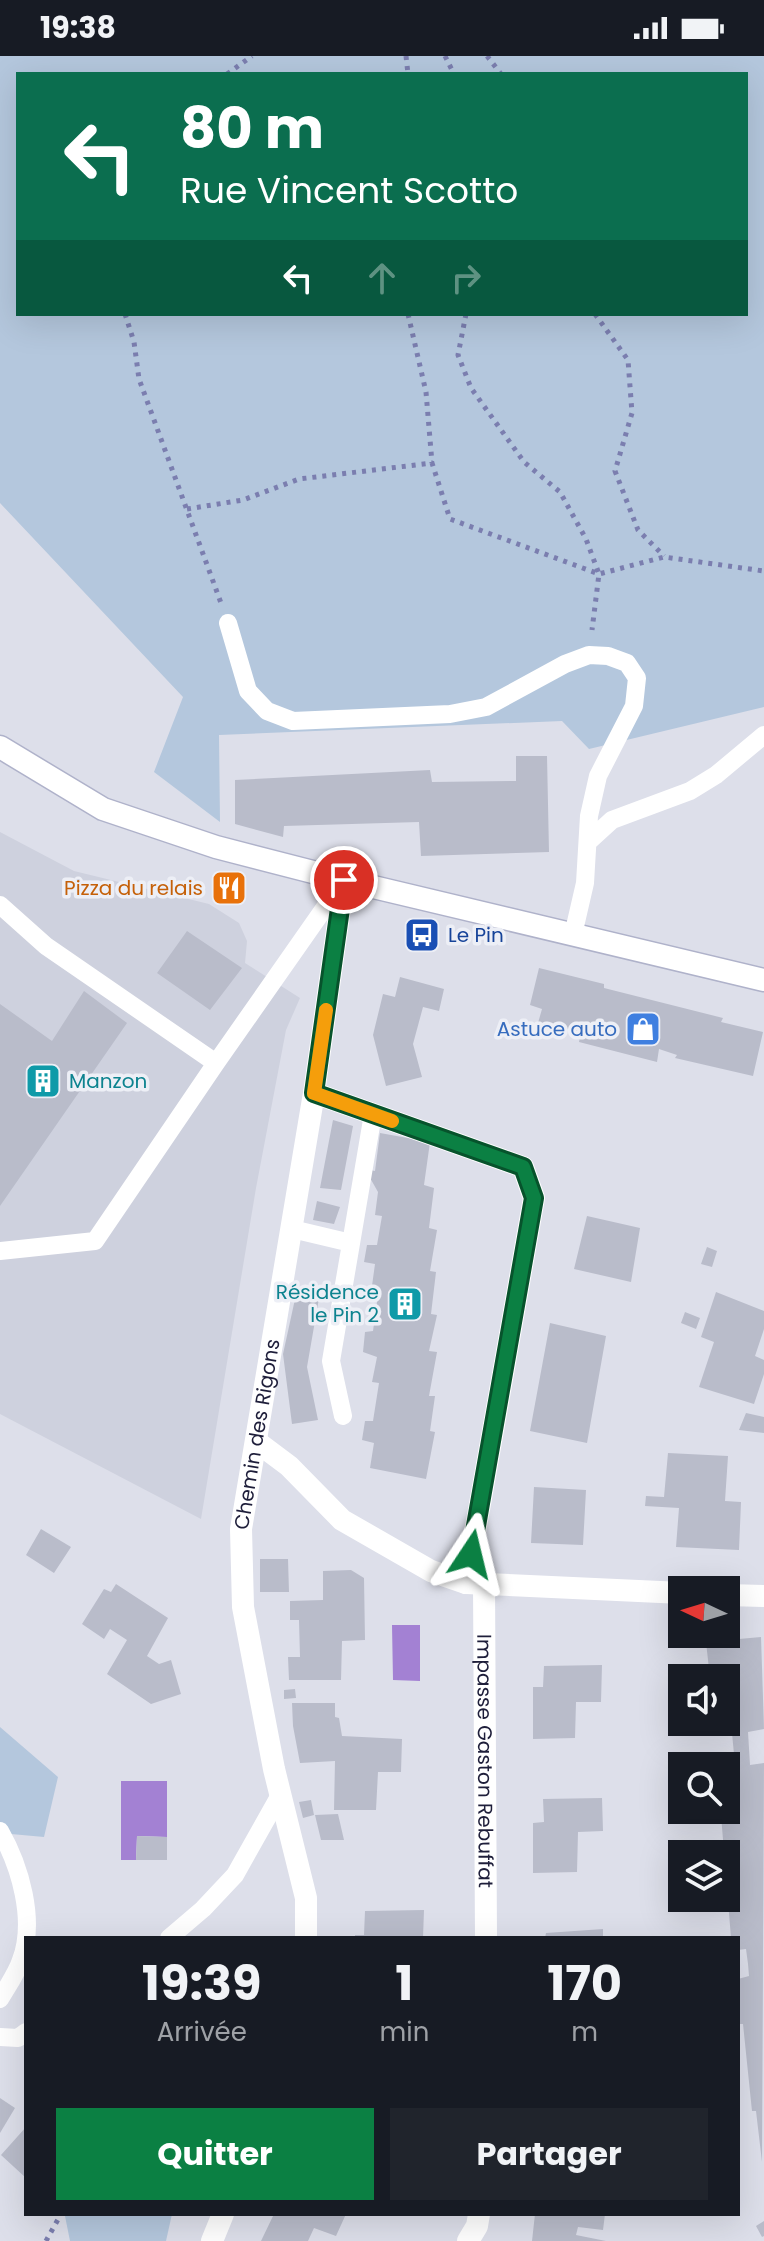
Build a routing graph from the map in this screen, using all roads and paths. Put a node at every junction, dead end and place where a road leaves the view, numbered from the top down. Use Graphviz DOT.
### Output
graph roads {
  1 [pos="252,56"];
  2 [pos="487,56"];
  3 [pos="230,72"];
  4 [pos="499,72"];
  5 [pos="126,316"];
  6 [pos="408,316"];
  7 [pos="466,316"];
  8 [pos="596,316"];
  9 [pos="432,463"];
  10 [pos="187,509"];
  11 [pos="664,557"];
  12 [pos="764,571"];
  13 [pos="599,574"];
  14 [pos="228,623"];
  15 [pos="589,655"];
  16 [pos="764,735"];
  17 [pos="0,747"];
  18 [pos="589,841"];
  19 [pos="344,880"];
  20 [pos="0,905"];
  21 [pos="573,935"];
  22 [pos="764,980"];
  23 [pos="216,1063"];
  24 [pos="314,1093"];
  25 [pos="373,1114"];
  26 [pos="292,1229"];
  27 [pos="351,1243"];
  28 [pos="0,1251"];
  29 [pos="343,1416"];
  30 [pos="257,1442"];
  31 [pos="475,1583"];
  32 [pos="668,1592"];
  33 [pos="740,1595"];
  34 [pos="764,1596"];
  35 [pos="280,1795"];
  36 [pos="0,1831"];
  37 [pos="26,1936"];
  38 [pos="171,1936"];
  39 [pos="306,1936"];
  40 [pos="486,1936"];
  41 [pos="24,1948"];
  42 [pos="0,1999"];
  43 [pos="24,2034"];
  44 [pos="0,2037"];
  45 [pos="60,2216"];
  46 [pos="222,2216"];
  47 [pos="479,2216"];
  48 [pos="46,2241"];
  49 [pos="212,2241"];
  50 [pos="468,2241"];
  1 -- 3 [label="path"];
  2 -- 4 [label="path"];
  5 -- 10 [label="path"];
  6 -- 9 [label="path"];
  7 -- 13 [label="path"];
  8 -- 11 [label="path"];
  9 -- 10 [label="path"];
  9 -- 13 [label="path"];
  10 -- 14 [label="path"];
  11 -- 12 [label="path"];
  11 -- 13 [label="path"];
  13 -- 15 [label="path"];
  14 -- 15 [label="lane"];
  15 -- 18 [label="lane"];
  16 -- 18 [label="lane"];
  17 -- 19 [label="street"];
  18 -- 21 [label="lane"];
  19 -- 21 [label="street"];
  19 -- 23 [label="lane"];
  19 -- 24 [label="street, Chemin des Rigons"];
  20 -- 23 [label="lane"];
  21 -- 22 [label="street"];
  23 -- 28 [label="lane"];
  24 -- 25 [label="street"];
  24 -- 26 [label="street, Chemin des Rigons"];
  25 -- 27 [label="lane"];
  25 -- 31 [label="street, Impasse Gaston Rebuffat"];
  26 -- 27 [label="lane"];
  26 -- 30 [label="street, Chemin des Rigons"];
  27 -- 29 [label="lane"];
  30 -- 31 [label="street"];
  30 -- 35 [label="street, Chemin des Rigons"];
  31 -- 32 [label="street"];
  31 -- 40 [label="street, Impasse Gaston Rebuffat"];
  33 -- 34 [label="street"];
  35 -- 38 [label="lane"];
  35 -- 39 [label="street, Chemin des Rigons"];
  36 -- 37 [label="lane"];
  41 -- 42 [label="lane"];
  43 -- 44 [label="lane"];
  45 -- 48 [label="path"];
  46 -- 49 [label="street"];
  47 -- 50 [label="street"];
}
